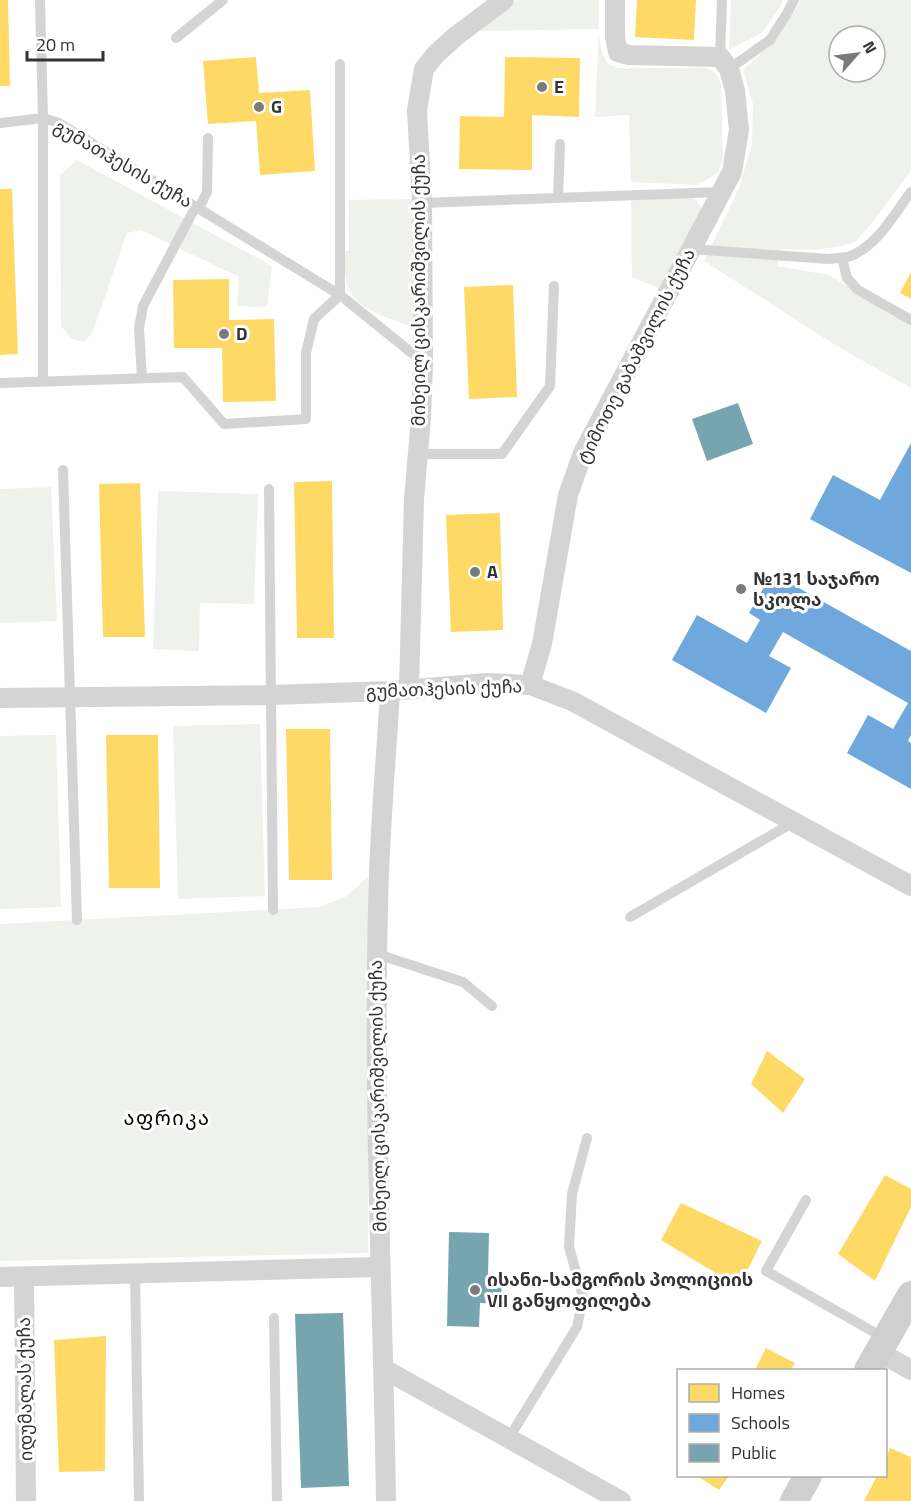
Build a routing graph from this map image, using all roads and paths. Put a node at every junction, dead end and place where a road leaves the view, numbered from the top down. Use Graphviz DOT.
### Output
graph roads {
  1 [pos="40,0"];
  2 [pos="223,0"];
  3 [pos="504,0"];
  4 [pos="615,0"];
  5 [pos="722,0"];
  6 [pos="794,0"];
  7 [pos="176,38"];
  8 [pos="725,63"];
  9 [pos="340,64"];
  10 [pos="43,118"];
  11 [pos="0,123"];
  12 [pos="208,138"];
  13 [pos="560,144"];
  14 [pos="722,192"];
  15 [pos="911,192"];
  16 [pos="558,197"];
  17 [pos="422,203"];
  18 [pos="197,207"];
  19 [pos="691,249"];
  20 [pos="842,258"];
  21 [pos="554,286"];
  22 [pos="340,295"];
  23 [pos="911,321"];
  24 [pos="423,362"];
  25 [pos="142,378"];
  26 [pos="43,380"];
  27 [pos="0,383"];
  28 [pos="418,454"];
  29 [pos="63,470"];
  30 [pos="269,489"];
  31 [pos="530,685"];
  32 [pos="400,690"];
  33 [pos="272,695"];
  34 [pos="70,697"];
  35 [pos="0,698"];
  36 [pos="794,822"];
  37 [pos="911,886"];
  38 [pos="273,910"];
  39 [pos="630,917"];
  40 [pos="77,920"];
  41 [pos="377,954"];
  42 [pos="492,1006"];
  43 [pos="586,1138"];
  44 [pos="806,1200"];
  45 [pos="380,1267"];
  46 [pos="135,1273"];
  47 [pos="24,1276"];
  48 [pos="0,1277"];
  49 [pos="911,1295"];
  50 [pos="274,1318"];
  51 [pos="878,1354"];
  52 [pos="384,1369"];
  53 [pos="910,1371"];
  54 [pos="509,1438"];
  55 [pos="807,1477"];
  56 [pos="26,1501"];
  57 [pos="139,1501"];
  58 [pos="277,1501"];
  59 [pos="386,1501"];
  60 [pos="621,1501"];
  61 [pos="794,1501"];
  1 -- 10 [label="lane"];
  2 -- 7 [label="lane"];
  3 -- 17 [label="street, მიხეილ ცისკარიშვილის ქუჩა"];
  4 -- 8 [label="street"];
  5 -- 8 [label="lane"];
  6 -- 8 [label="lane"];
  8 -- 14 [label="street, ტიმოთე გაბაშვილის ქუჩა"];
  9 -- 22 [label="lane"];
  10 -- 11 [label="lane"];
  10 -- 18 [label="lane, გუმათჰესის ქუჩა"];
  10 -- 26 [label="lane, გუმათჰესის ქუჩა"];
  12 -- 18 [label="lane"];
  13 -- 16 [label="lane"];
  14 -- 16 [label="lane"];
  14 -- 19 [label="street, ტიმოთე გაბაშვილის ქუჩა"];
  15 -- 20 [label="lane"];
  16 -- 17 [label="lane"];
  17 -- 24 [label="street, მიხეილ ცისკარიშვილის ქუჩა"];
  18 -- 22 [label="lane, გუმათჰესის ქუჩა"];
  18 -- 25 [label="lane"];
  19 -- 20 [label="lane"];
  19 -- 31 [label="street, ტიმოთე გაბაშვილის ქუჩა"];
  20 -- 23 [label="lane"];
  21 -- 28 [label="lane"];
  22 -- 24 [label="lane, გუმათჰესის ქუჩა"];
  22 -- 25 [label="lane"];
  24 -- 28 [label="street, მიხეილ ცისკარიშვილის ქუჩა"];
  25 -- 26 [label="lane"];
  26 -- 27 [label="lane"];
  28 -- 32 [label="street, მიხეილ ცისკარიშვილის ქუჩა"];
  29 -- 34 [label="lane"];
  30 -- 33 [label="lane"];
  31 -- 32 [label="street, გუმათჰესის ქუჩა"];
  31 -- 36 [label="street, გუმათჰესის ქუჩა"];
  32 -- 33 [label="street, გუმათჰესის ქუჩა"];
  32 -- 41 [label="street, მიხეილ ცისკარიშვილის ქუჩა"];
  33 -- 34 [label="street, გუმათჰესის ქუჩა"];
  33 -- 38 [label="lane"];
  34 -- 35 [label="street, გუმათჰესის ქუჩა"];
  34 -- 40 [label="lane"];
  36 -- 37 [label="street, გუმათჰესის ქუჩა"];
  36 -- 39 [label="lane"];
  41 -- 42 [label="lane"];
  41 -- 45 [label="street, მიხეილ ცისკარიშვილის ქუჩა"];
  43 -- 54 [label="lane"];
  44 -- 51 [label="lane"];
  45 -- 46 [label="street"];
  45 -- 52 [label="street, მიხეილ ცისკარიშვილის ქუჩა"];
  46 -- 47 [label="street"];
  46 -- 57 [label="lane"];
  47 -- 48 [label="street"];
  47 -- 56 [label="street, იდუმალას ქუჩა"];
  49 -- 51 [label="street"];
  50 -- 58 [label="lane"];
  51 -- 53 [label="street"];
  52 -- 54 [label="street"];
  52 -- 59 [label="street, მიხეილ ცისკარიშვილის ქუჩა"];
  54 -- 60 [label="street"];
  55 -- 61 [label="street"];
}
